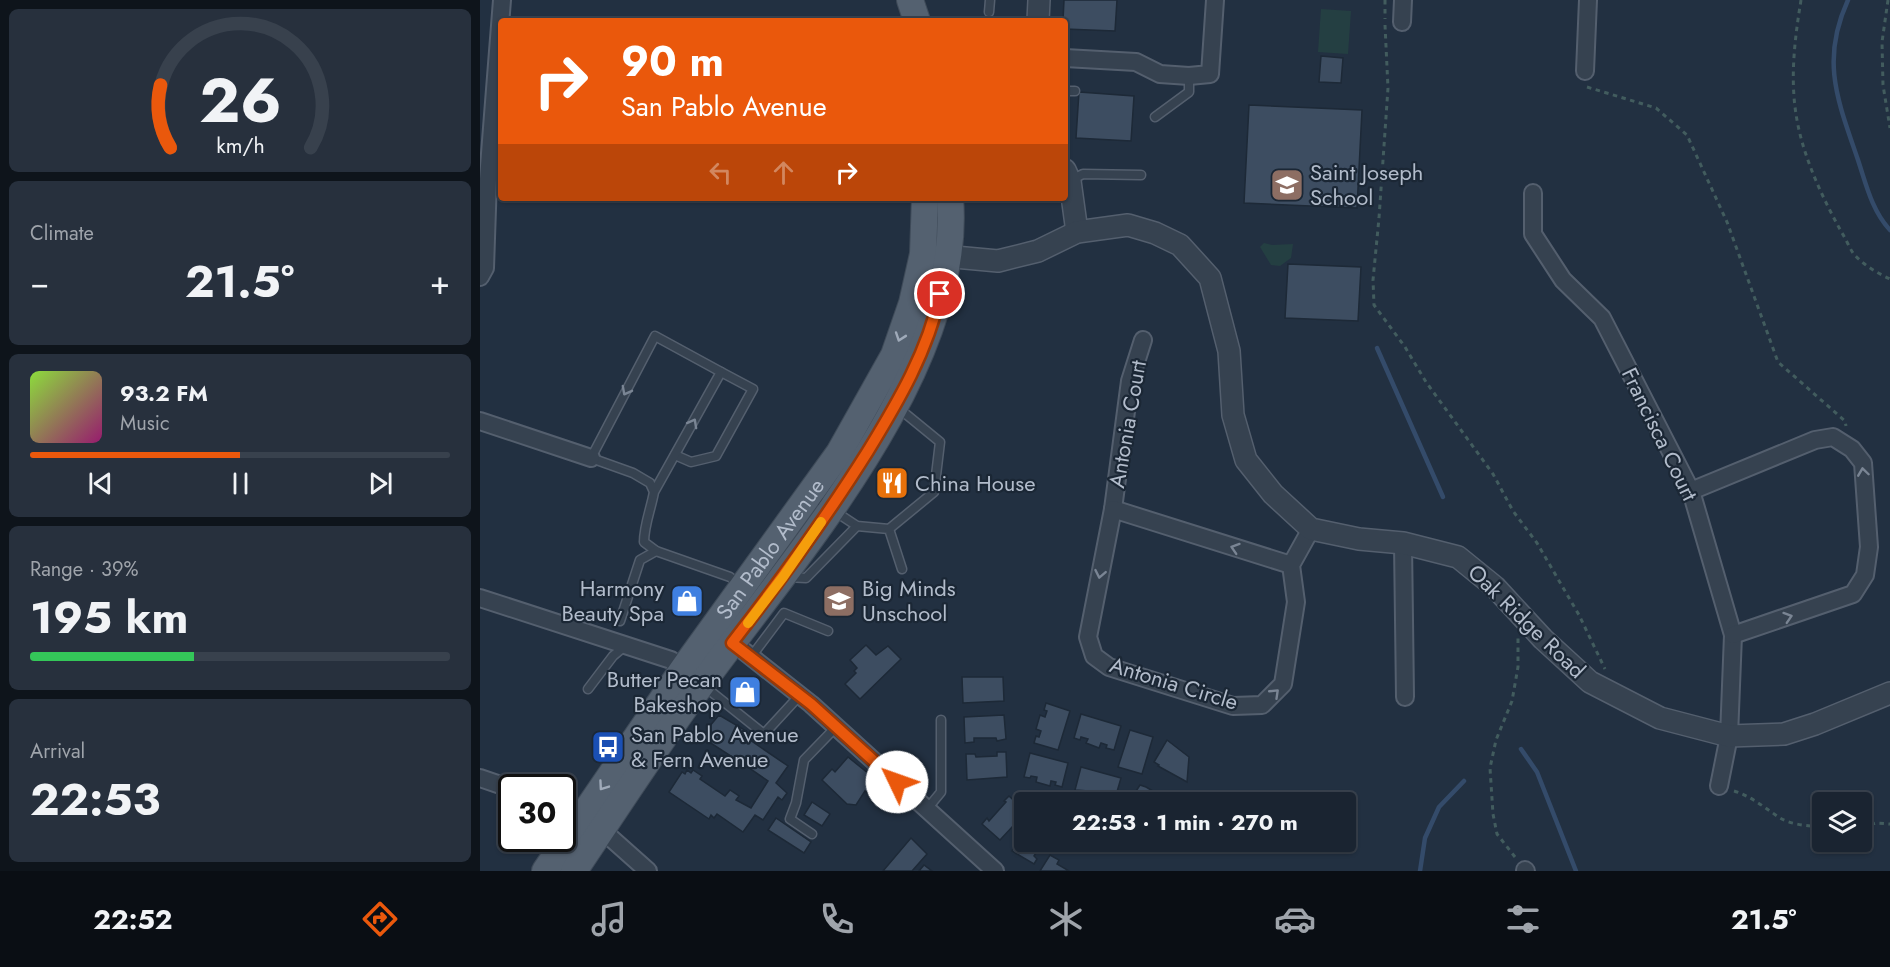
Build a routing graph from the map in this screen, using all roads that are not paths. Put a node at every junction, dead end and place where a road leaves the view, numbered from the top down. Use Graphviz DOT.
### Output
graph roads {
  1 [pos="502,0"];
  2 [pos="900,0"];
  3 [pos="910,0"];
  4 [pos="990,0"];
  5 [pos="1039,0"];
  6 [pos="1215,0"];
  7 [pos="1403,0"];
  8 [pos="1588,0"];
  9 [pos="989,12"];
  10 [pos="501,18"];
  11 [pos="902,18"];
  12 [pos="916,18"];
  13 [pos="1038,18"];
  14 [pos="1402,22"];
  15 [pos="498,51"];
  16 [pos="1068,58"];
  17 [pos="1585,70"];
  18 [pos="1189,76"];
  19 [pos="1068,90"];
  20 [pos="1075,91"];
  21 [pos="1155,117"];
  22 [pos="1068,175"];
  23 [pos="1141,175"];
  24 [pos="1533,193"];
  25 [pos="926,201"];
  26 [pos="949,201"];
  27 [pos="1077,232"];
  28 [pos="935,256"];
  29 [pos="480,277"];
  30 [pos="1143,340"];
  31 [pos="721,372"];
  32 [pos="896,406"];
  33 [pos="480,421"];
  34 [pos="675,455"];
  35 [pos="591,458"];
  36 [pos="1691,491"];
  37 [pos="654,492"];
  38 [pos="820,502"];
  39 [pos="1113,509"];
  40 [pos="857,526"];
  41 [pos="889,529"];
  42 [pos="1311,529"];
  43 [pos="1403,543"];
  44 [pos="656,551"];
  45 [pos="1291,565"];
  46 [pos="902,568"];
  47 [pos="783,577"];
  48 [pos="743,587"];
  49 [pos="480,598"];
  50 [pos="620,621"];
  51 [pos="828,632"];
  52 [pos="1733,635"];
  53 [pos="732,642"];
  54 [pos="625,645"];
  55 [pos="692,676"];
  56 [pos="588,689"];
  57 [pos="1890,693"];
  58 [pos="800,695"];
  59 [pos="1405,697"];
  60 [pos="941,720"];
  61 [pos="836,727"];
  62 [pos="1729,736"];
  63 [pos="480,778"];
  64 [pos="498,784"];
  65 [pos="1719,786"];
  66 [pos="927,809"];
  67 [pos="583,816"];
  68 [pos="812,834"];
  69 [pos="545,871"];
  70 [pos="574,871"];
  71 [pos="648,871"];
  72 [pos="995,871"];
  1 -- 10 [label="street"];
  2 -- 11 [label="main road"];
  3 -- 12 [label="main road"];
  4 -- 9 [label="lane"];
  5 -- 13 [label="street"];
  6 -- 18 [label="street"];
  7 -- 14 [label="street"];
  8 -- 17 [label="street"];
  15 -- 29 [label="street"];
  16 -- 18 [label="street"];
  18 -- 21 [label="lane"];
  19 -- 20 [label="lane"];
  22 -- 23 [label="lane"];
  22 -- 27 [label="street"];
  24 -- 36 [label="street, Francisca Court"];
  25 -- 28 [label="main road, San Pablo Avenue"];
  26 -- 28 [label="main road, San Pablo Avenue"];
  27 -- 28 [label="street"];
  27 -- 42 [label="street"];
  28 -- 32 [label="main road, San Pablo Avenue"];
  28 -- 38 [label="main road, San Pablo Avenue, one-way"];
  30 -- 39 [label="street, Antonia Court"];
  34 -- 31 [label="lane, one-way"];
  31 -- 34 [label="lane"];
  31 -- 35 [label="lane, one-way"];
  32 -- 38 [label="main road, San Pablo Avenue"];
  32 -- 41 [label="lane"];
  33 -- 35 [label="street"];
  34 -- 37 [label="lane"];
  35 -- 37 [label="lane"];
  36 -- 52 [label="street, Francisca Court"];
  52 -- 36 [label="street, one-way"];
  37 -- 44 [label="lane"];
  38 -- 40 [label="lane"];
  38 -- 47 [label="main road, San Pablo Avenue"];
  38 -- 48 [label="main road, San Pablo Avenue"];
  45 -- 39 [label="street, one-way"];
  39 -- 45 [label="street, Antonia Circle, one-way"];
  40 -- 41 [label="lane"];
  40 -- 47 [label="lane"];
  41 -- 46 [label="lane"];
  42 -- 43 [label="street, Oak Ridge Road"];
  42 -- 45 [label="street"];
  43 -- 59 [label="street"];
  43 -- 62 [label="street, Oak Ridge Road"];
  44 -- 48 [label="lane"];
  44 -- 50 [label="lane"];
  47 -- 53 [label="main road, San Pablo Avenue"];
  48 -- 53 [label="main road, San Pablo Avenue"];
  49 -- 54 [label="street"];
  51 -- 53 [label="lane"];
  52 -- 62 [label="street, Francisca Court"];
  53 -- 55 [label="main road, San Pablo Avenue"];
  53 -- 58 [label="street"];
  54 -- 55 [label="street"];
  54 -- 56 [label="lane"];
  55 -- 58 [label="lane"];
  55 -- 67 [label="main road, San Pablo Avenue"];
  57 -- 62 [label="street, Oak Ridge Road"];
  58 -- 61 [label="street"];
  60 -- 66 [label="lane"];
  61 -- 66 [label="street"];
  61 -- 68 [label="lane"];
  62 -- 65 [label="street, Francisca Court"];
  63 -- 64 [label="street"];
  66 -- 72 [label="street"];
  67 -- 69 [label="main road, San Pablo Avenue"];
  67 -- 70 [label="main road, San Pablo Avenue"];
  67 -- 71 [label="street"];
}
